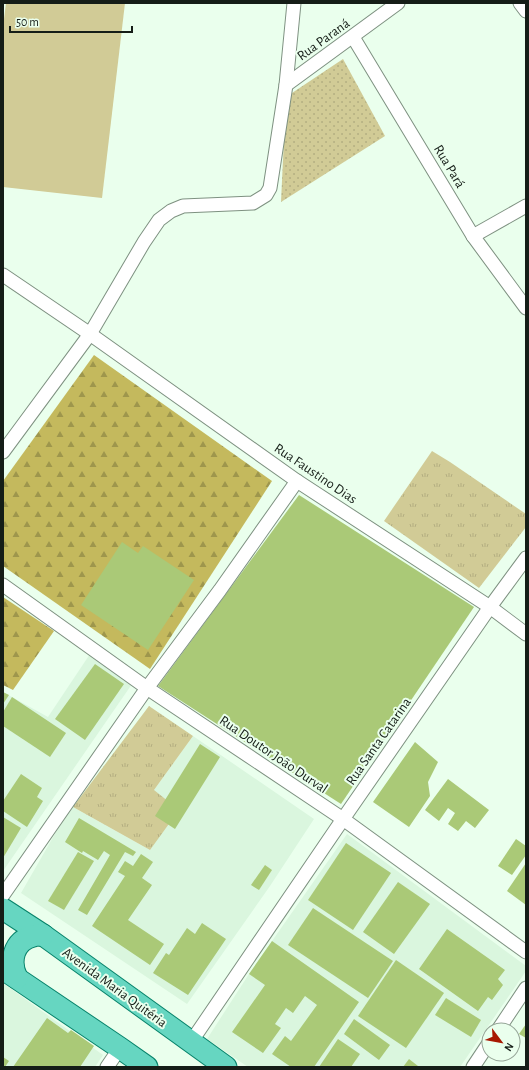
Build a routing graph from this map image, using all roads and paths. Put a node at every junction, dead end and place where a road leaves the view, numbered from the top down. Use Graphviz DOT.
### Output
graph roads {
  1 [pos="294,3"];
  2 [pos="398,3"];
  3 [pos="520,3"];
  4 [pos="526,11"];
  5 [pos="353,37"];
  6 [pos="286,85"];
  7 [pos="526,206"];
  8 [pos="473,236"];
  9 [pos="3,275"];
  10 [pos="526,308"];
  11 [pos="90,334"];
  12 [pos="3,452"];
  13 [pos="297,481"];
  14 [pos="526,558"];
  15 [pos="3,585"];
  16 [pos="490,607"];
  17 [pos="526,634"];
  18 [pos="147,688"];
  19 [pos="342,820"];
  20 [pos="3,894"];
  21 [pos="3,909"];
  22 [pos="43,935"];
  23 [pos="526,952"];
  24 [pos="10,974"];
  25 [pos="526,988"];
  26 [pos="503,1022"];
  27 [pos="191,1042"];
  28 [pos="120,1048"];
  29 [pos="481,1055"];
  30 [pos="107,1067"];
  31 [pos="147,1067"];
  32 [pos="226,1067"];
  33 [pos="473,1067"];
  1 -- 6 [label="street"];
  2 -- 5 [label="street, Rua Paraná"];
  3 -- 4 [label="street"];
  5 -- 6 [label="street, Rua Paraná"];
  5 -- 8 [label="street, Rua Pará"];
  6 -- 11 [label="street"];
  7 -- 8 [label="street"];
  8 -- 10 [label="street, Rua Pará"];
  9 -- 11 [label="street, Rua Faustino Dias"];
  11 -- 12 [label="street"];
  11 -- 13 [label="street, Rua Faustino Dias"];
  13 -- 16 [label="street, Rua Faustino Dias"];
  13 -- 18 [label="street"];
  14 -- 16 [label="street, Rua Santa Catarina"];
  15 -- 18 [label="street, Rua Doutor João Durval"];
  16 -- 17 [label="street, Rua Faustino Dias"];
  16 -- 19 [label="street, Rua Santa Catarina"];
  18 -- 19 [label="street, Rua Doutor João Durval"];
  18 -- 20 [label="street"];
  19 -- 23 [label="street, Rua Doutor João Durval"];
  19 -- 27 [label="street, Rua Santa Catarina"];
  21 -- 22 [label="main road, Avenida Maria Quitéria"];
  22 -- 24 [label="main road"];
  22 -- 27 [label="main road, Avenida Maria Quitéria"];
  24 -- 28 [label="main road"];
  25 -- 26 [label="street"];
  27 -- 32 [label="main road, Avenida Maria Quitéria"];
  28 -- 30 [label="street"];
  28 -- 31 [label="main road"];
  29 -- 33 [label="street"];
}
